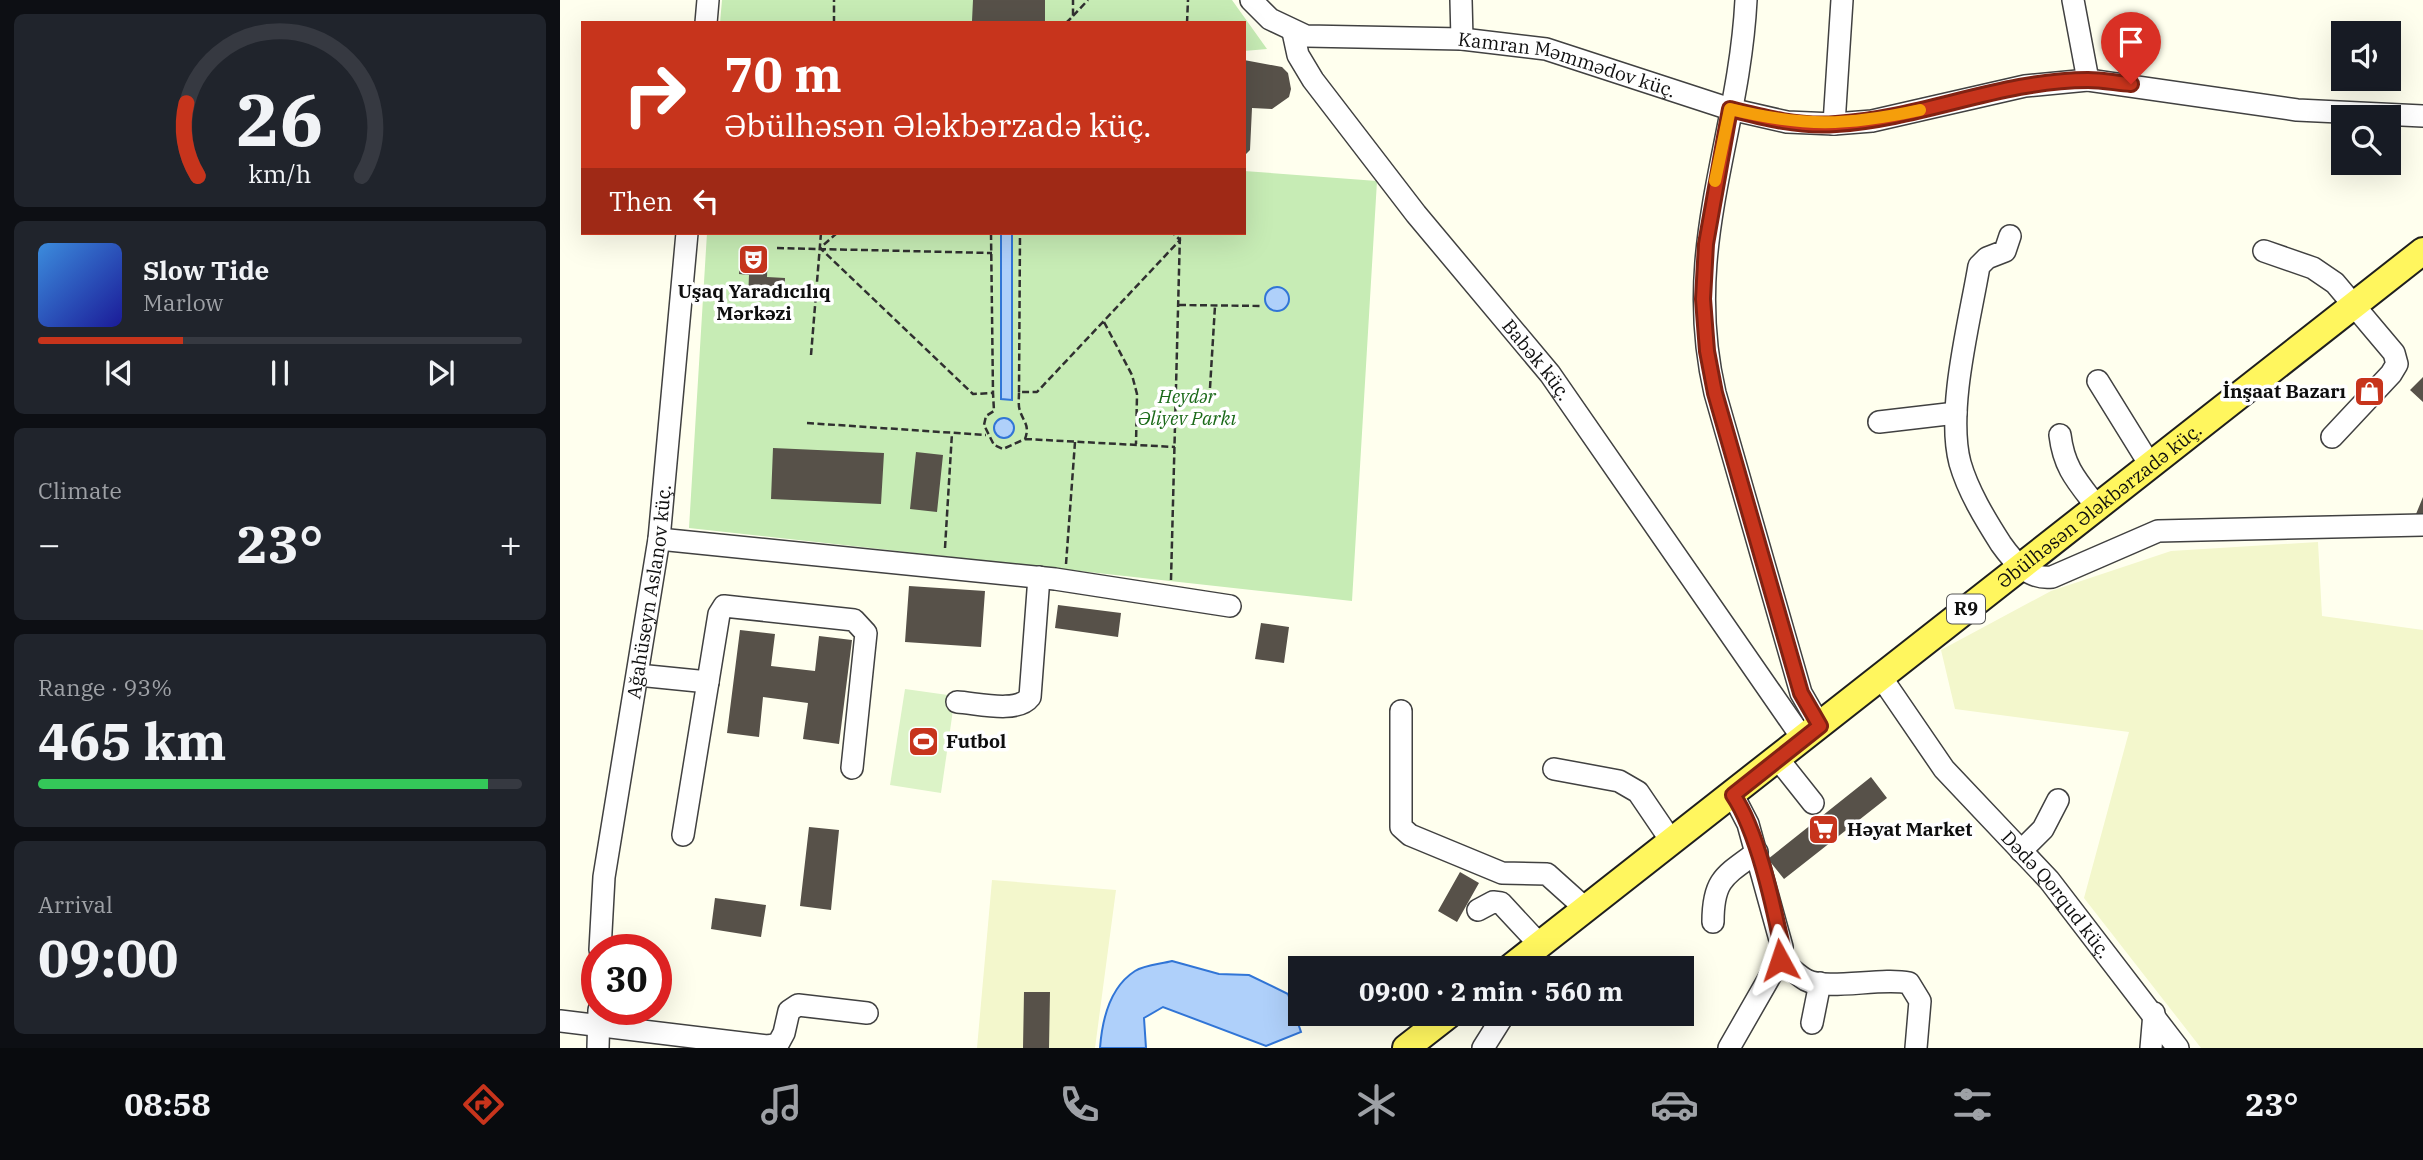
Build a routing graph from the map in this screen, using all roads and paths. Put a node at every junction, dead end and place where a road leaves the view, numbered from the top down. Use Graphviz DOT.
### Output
graph roads {
  1 [pos="708,0"];
  2 [pos="834,0"];
  3 [pos="1073,0"];
  4 [pos="1088,0"];
  5 [pos="1188,0"];
  6 [pos="1251,0"];
  7 [pos="1461,0"];
  8 [pos="1746,0"];
  9 [pos="1842,0"];
  10 [pos="2073,0"];
  11 [pos="1073,16"];
  12 [pos="706,21"];
  13 [pos="834,21"];
  14 [pos="1068,21"];
  15 [pos="1187,21"];
  16 [pos="1293,32"];
  17 [pos="1462,39"];
  18 [pos="2088,80"];
  19 [pos="1730,109"];
  20 [pos="2423,116"];
  21 [pos="1834,124"];
  22 [pos="687,235"];
  23 [pos="821,235"];
  24 [pos="835,235"];
  25 [pos="991,235"];
  26 [pos="1020,235"];
  27 [pos="1175,235"];
  28 [pos="1180,235"];
  29 [pos="2010,236"];
  30 [pos="1180,240"];
  31 [pos="777,248"];
  32 [pos="820,248"];
  33 [pos="2264,251"];
  34 [pos="2423,251"];
  35 [pos="992,253"];
  36 [pos="2355,304"];
  37 [pos="1179,306"];
  38 [pos="1215,306"];
  39 [pos="1263,306"];
  40 [pos="1104,321"];
  41 [pos="811,355"];
  42 [pos="2098,381"];
  43 [pos="1210,388"];
  44 [pos="1019,392"];
  45 [pos="993,393"];
  46 [pos="1956,413"];
  47 [pos="807,422"];
  48 [pos="1879,422"];
  49 [pos="952,433"];
  50 [pos="986,435"];
  51 [pos="2060,435"];
  52 [pos="2332,437"];
  53 [pos="1025,439"];
  54 [pos="1075,442"];
  55 [pos="1136,445"];
  56 [pos="1176,447"];
  57 [pos="2150,465"];
  58 [pos="2097,507"];
  59 [pos="2423,525"];
  60 [pos="659,539"];
  61 [pos="2021,567"];
  62 [pos="943,568"];
  63 [pos="1053,579"];
  64 [pos="1171,597"];
  65 [pos="1230,606"];
  66 [pos="638,675"];
  67 [pos="1881,677"];
  68 [pos="708,682"];
  69 [pos="957,702"];
  70 [pos="1401,712"];
  71 [pos="1811,733"];
  72 [pos="1778,759"];
  73 [pos="852,768"];
  74 [pos="1554,769"];
  75 [pos="1733,795"];
  76 [pos="2058,800"];
  77 [pos="1813,803"];
  78 [pos="683,835"];
  79 [pos="1672,842"];
  80 [pos="2021,851"];
  81 [pos="1756,852"];
  82 [pos="1586,909"];
  83 [pos="1478,910"];
  84 [pos="1713,922"];
  85 [pos="601,934"];
  86 [pos="1540,945"];
  87 [pos="1527,956"];
  88 [pos="1780,960"];
  89 [pos="1820,983"];
  90 [pos="867,1013"];
  91 [pos="2154,1013"];
  92 [pos="560,1021"];
  93 [pos="1812,1023"];
  94 [pos="1434,1026"];
  95 [pos="1497,1026"];
  96 [pos="599,1028"];
  97 [pos="1406,1048"];
  98 [pos="1483,1048"];
  99 [pos="1729,1048"];
  100 [pos="1916,1048"];
  101 [pos="2151,1048"];
  102 [pos="2178,1048"];
  1 -- 12 [label="street"];
  2 -- 13 [label="path"];
  3 -- 11 [label="path"];
  4 -- 11 [label="path"];
  5 -- 15 [label="path"];
  6 -- 16 [label="street"];
  7 -- 17 [label="street"];
  8 -- 19 [label="street"];
  9 -- 21 [label="street"];
  10 -- 18 [label="street"];
  11 -- 14 [label="path"];
  16 -- 17 [label="street, Kamran Məmmədov küç."];
  16 -- 71 [label="street, Babək küç."];
  17 -- 19 [label="street, Kamran Məmmədov küç."];
  18 -- 20 [label="street, Kamran Məmmədov küç."];
  18 -- 21 [label="street, Kamran Məmmədov küç."];
  19 -- 21 [label="street, Kamran Məmmədov küç."];
  19 -- 71 [label="street"];
  22 -- 60 [label="street, Ağahüseyn Aslanov küç."];
  23 -- 32 [label="path"];
  24 -- 32 [label="path"];
  25 -- 35 [label="path"];
  26 -- 44 [label="path"];
  27 -- 30 [label="path"];
  28 -- 30 [label="path"];
  29 -- 46 [label="street"];
  30 -- 37 [label="path"];
  30 -- 40 [label="path"];
  31 -- 32 [label="path"];
  32 -- 35 [label="path"];
  32 -- 41 [label="path"];
  32 -- 45 [label="path"];
  33 -- 36 [label="street"];
  34 -- 36 [label="main road, Əbülhəsən Ələkbərzadə küç. / R9"];
  35 -- 45 [label="path"];
  36 -- 52 [label="street"];
  36 -- 57 [label="main road, Əbülhəsən Ələkbərzadə küç. / R9"];
  37 -- 38 [label="path"];
  37 -- 56 [label="path"];
  38 -- 39 [label="path"];
  38 -- 43 [label="path"];
  40 -- 44 [label="path"];
  40 -- 55 [label="path"];
  42 -- 57 [label="street"];
  44 -- 53 [label="path"];
  45 -- 50 [label="path"];
  46 -- 48 [label="street"];
  46 -- 61 [label="street"];
  47 -- 49 [label="path"];
  49 -- 50 [label="path"];
  49 -- 62 [label="path"];
  50 -- 53 [label="path"];
  51 -- 58 [label="street"];
  53 -- 54 [label="path"];
  54 -- 55 [label="path"];
  54 -- 63 [label="path"];
  55 -- 56 [label="path"];
  56 -- 64 [label="path"];
  57 -- 58 [label="main road, Əbülhəsən Ələkbərzadə küç. / R9"];
  58 -- 61 [label="main road, Əbülhəsən Ələkbərzadə küç. / R9"];
  59 -- 61 [label="street"];
  60 -- 62 [label="street"];
  60 -- 66 [label="street, Ağahüseyn Aslanov küç."];
  61 -- 67 [label="main road, Əbülhəsən Ələkbərzadə küç. / R9"];
  62 -- 63 [label="street"];
  63 -- 64 [label="street"];
  63 -- 69 [label="street"];
  64 -- 65 [label="street"];
  66 -- 68 [label="street"];
  66 -- 85 [label="street, Ağahüseyn Aslanov küç."];
  67 -- 71 [label="main road, Əbülhəsən Ələkbərzadə küç. / R9"];
  67 -- 80 [label="street, Dədə Qorqud küç."];
  68 -- 73 [label="street"];
  68 -- 78 [label="street"];
  70 -- 82 [label="street"];
  71 -- 72 [label="main road, Əbülhəsən Ələkbərzadə küç. / R9"];
  72 -- 75 [label="main road, Əbülhəsən Ələkbərzadə küç. / R9"];
  72 -- 77 [label="street"];
  74 -- 79 [label="street"];
  75 -- 79 [label="main road, Əbülhəsən Ələkbərzadə küç. / R9"];
  75 -- 81 [label="street"];
  76 -- 80 [label="street"];
  79 -- 82 [label="main road, Əbülhəsən Ələkbərzadə küç. / R9"];
  80 -- 91 [label="street, Dədə Qorqud küç."];
  81 -- 84 [label="street"];
  81 -- 88 [label="street"];
  82 -- 86 [label="main road, Əbülhəsən Ələkbərzadə küç. / R9"];
  83 -- 86 [label="street"];
  86 -- 87 [label="main road, Əbülhəsən Ələkbərzadə küç. / R9"];
  88 -- 89 [label="street"];
  88 -- 99 [label="street"];
  89 -- 93 [label="street"];
  89 -- 100 [label="street"];
  90 -- 96 [label="street"];
  91 -- 101 [label="street"];
  91 -- 102 [label="street, Dədə Qorqud küç."];
  92 -- 96 [label="street"];
  94 -- 97 [label="main road"];
  95 -- 98 [label="street"];
}
